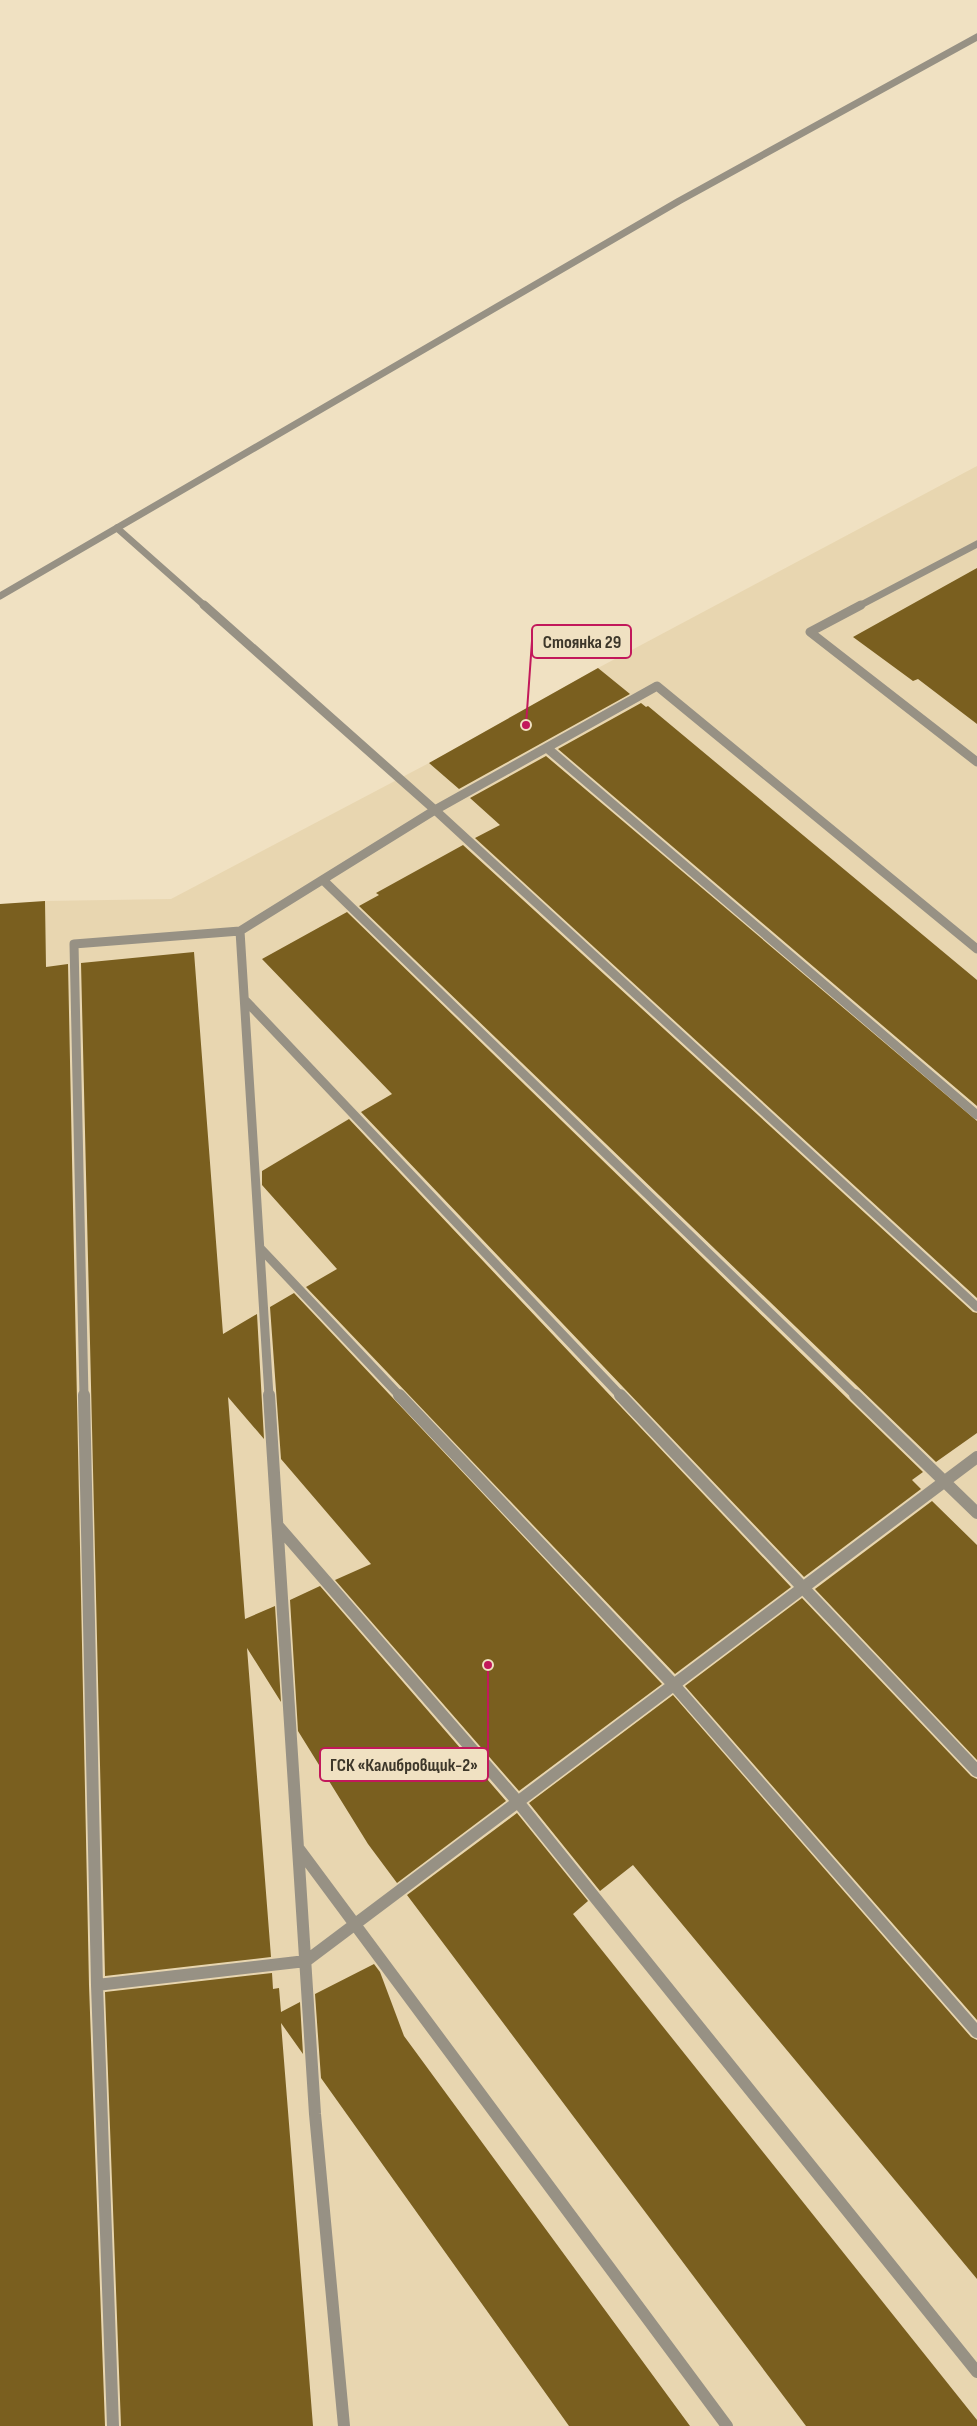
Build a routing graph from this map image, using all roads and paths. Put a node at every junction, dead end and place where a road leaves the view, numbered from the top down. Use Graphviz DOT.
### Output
graph roads {
  1 [pos="977,37"];
  2 [pos="116,528"];
  3 [pos="977,544"];
  4 [pos="0,596"];
  5 [pos="547,748"];
  6 [pos="977,762"];
  7 [pos="435,810"];
  8 [pos="323,880"];
  9 [pos="240,931"];
  10 [pos="977,949"];
  11 [pos="245,1000"];
  12 [pos="977,1115"];
  13 [pos="261,1249"];
  14 [pos="977,1307"];
  15 [pos="977,1457"];
  16 [pos="945,1482"];
  17 [pos="977,1514"];
  18 [pos="278,1526"];
  19 [pos="802,1589"];
  20 [pos="674,1685"];
  21 [pos="977,1771"];
  22 [pos="518,1802"];
  23 [pos="299,1848"];
  24 [pos="356,1923"];
  25 [pos="306,1961"];
  26 [pos="97,1985"];
  27 [pos="977,2032"];
  28 [pos="977,2372"];
  29 [pos="113,2426"];
  30 [pos="344,2426"];
  31 [pos="727,2426"];
  1 -- 2 [label="street"];
  2 -- 4 [label="street"];
  2 -- 7 [label="street"];
  3 -- 6 [label="street"];
  5 -- 7 [label="street"];
  5 -- 10 [label="street"];
  5 -- 12 [label="street"];
  7 -- 8 [label="street"];
  7 -- 14 [label="street"];
  8 -- 9 [label="street"];
  8 -- 16 [label="street"];
  9 -- 11 [label="street"];
  9 -- 26 [label="street"];
  11 -- 13 [label="street"];
  11 -- 19 [label="street"];
  13 -- 18 [label="street"];
  13 -- 20 [label="street"];
  15 -- 16 [label="street"];
  16 -- 17 [label="street"];
  16 -- 19 [label="street"];
  18 -- 22 [label="street"];
  18 -- 23 [label="street"];
  19 -- 20 [label="street"];
  19 -- 21 [label="street"];
  20 -- 22 [label="street"];
  20 -- 27 [label="street"];
  22 -- 24 [label="street"];
  22 -- 28 [label="street"];
  23 -- 24 [label="street"];
  23 -- 25 [label="street"];
  24 -- 25 [label="street"];
  24 -- 31 [label="street"];
  25 -- 26 [label="street"];
  25 -- 30 [label="street"];
  26 -- 29 [label="street"];
}
